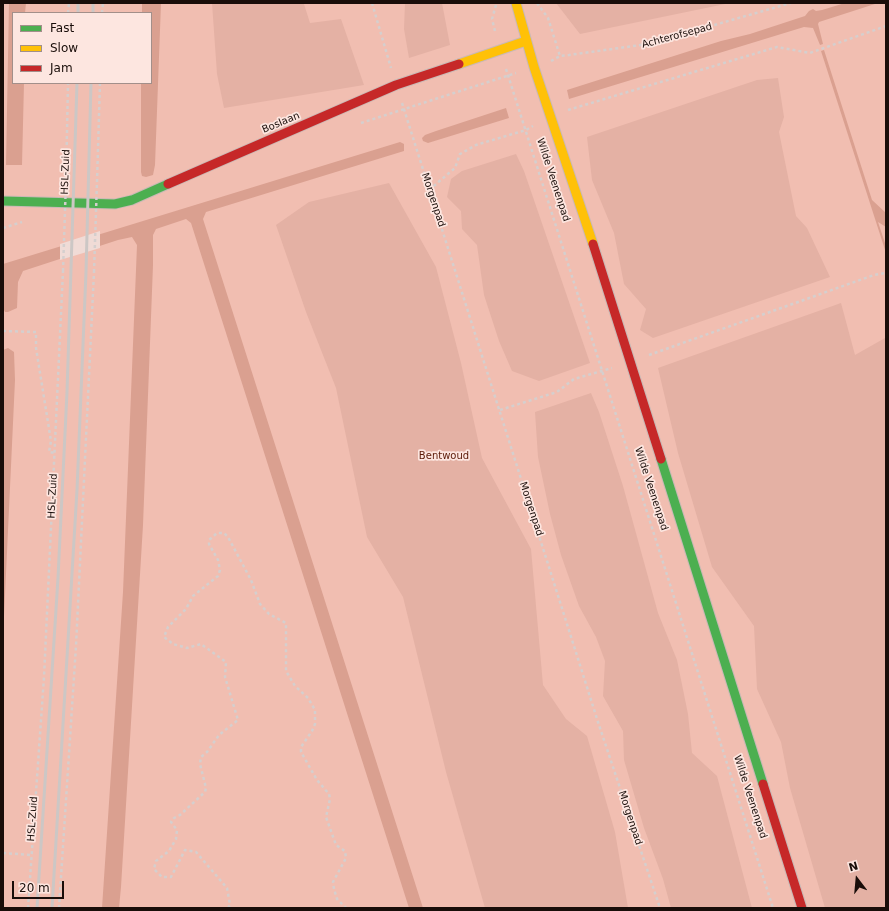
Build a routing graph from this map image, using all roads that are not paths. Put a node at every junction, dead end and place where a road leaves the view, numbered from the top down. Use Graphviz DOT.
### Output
graph roads {
  1 [pos="516,3"];
  2 [pos="526,41"];
  3 [pos="3,201"];
  4 [pos="802,908"];
  1 -- 2 [label="street"];
  2 -- 3 [label="street, Boslaan"];
  2 -- 4 [label="street, Wilde Veenenpad"];
}
